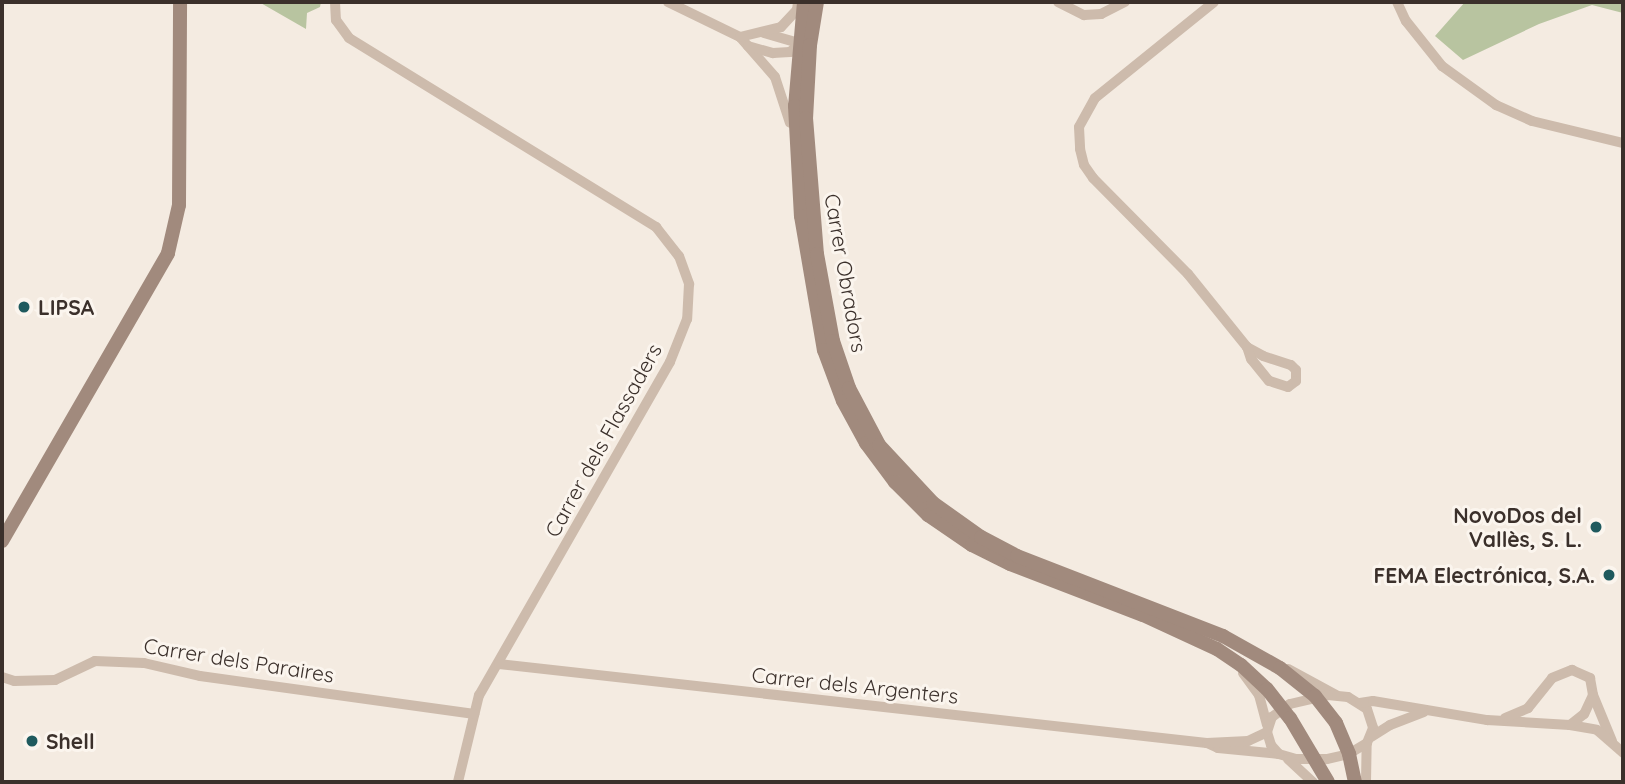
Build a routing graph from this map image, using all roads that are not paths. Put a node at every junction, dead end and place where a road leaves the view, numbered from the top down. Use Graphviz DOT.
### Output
graph roads {
  1 [pos="180,2"];
  2 [pos="335,2"];
  3 [pos="668,2"];
  4 [pos="798,2"];
  5 [pos="804,2"];
  6 [pos="811,2"];
  7 [pos="817,2"];
  8 [pos="1058,2"];
  9 [pos="1125,2"];
  10 [pos="1214,2"];
  11 [pos="1397,2"];
  12 [pos="764,33"];
  13 [pos="740,37"];
  14 [pos="748,46"];
  15 [pos="799,47"];
  16 [pos="806,130"];
  17 [pos="1623,142"];
  18 [pos="795,151"];
  19 [pos="800,207"];
  20 [pos="1247,347"];
  21 [pos="838,361"];
  22 [pos="877,458"];
  23 [pos="886,471"];
  24 [pos="929,499"];
  25 [pos="946,527"];
  26 [pos="978,536"];
  27 [pos="2,541"];
  28 [pos="1002,548"];
  29 [pos="1016,566"];
  30 [pos="1050,569"];
  31 [pos="1138,607"];
  32 [pos="499,664"];
  33 [pos="1241,665"];
  34 [pos="1280,668"];
  35 [pos="2,677"];
  36 [pos="1337,695"];
  37 [pos="1593,695"];
  38 [pos="1315,696"];
  39 [pos="1360,703"];
  40 [pos="1282,708"];
  41 [pos="1425,712"];
  42 [pos="474,714"];
  43 [pos="1494,720"];
  44 [pos="1570,725"];
  45 [pos="1267,729"];
  46 [pos="1369,740"];
  47 [pos="1612,742"];
  48 [pos="1207,743"];
  49 [pos="1623,753"];
  50 [pos="1349,754"];
  51 [pos="1283,756"];
  52 [pos="1317,759"];
  53 [pos="459,782"];
  54 [pos="1312,782"];
  55 [pos="1328,782"];
  56 [pos="1355,782"];
  57 [pos="1366,782"];
  1 -- 27 [label="street"];
  2 -- 32 [label="street, Carrer dels Flassaders"];
  3 -- 13 [label="street"];
  4 -- 12 [label="street"];
  5 -- 15 [label="street"];
  6 -- 15 [label="street"];
  7 -- 16 [label="street, Carrer Obradors"];
  8 -- 9 [label="street"];
  10 -- 20 [label="street"];
  11 -- 17 [label="street"];
  12 -- 13 [label="street"];
  12 -- 15 [label="street"];
  13 -- 14 [label="street"];
  14 -- 15 [label="street"];
  14 -- 18 [label="street"];
  15 -- 16 [label="street"];
  15 -- 18 [label="street"];
  16 -- 21 [label="street, Carrer Obradors"];
  18 -- 19 [label="street"];
  19 -- 21 [label="street"];
  19 -- 22 [label="street"];
  20 -- 20 [label="street"];
  21 -- 22 [label="street"];
  21 -- 24 [label="street, Carrer Obradors"];
  22 -- 23 [label="street"];
  23 -- 24 [label="street"];
  23 -- 25 [label="street"];
  24 -- 25 [label="street"];
  24 -- 26 [label="street, Carrer Obradors"];
  25 -- 26 [label="street"];
  25 -- 29 [label="street"];
  26 -- 28 [label="street, Carrer Obradors"];
  28 -- 29 [label="street"];
  28 -- 30 [label="street, Carrer Obradors"];
  29 -- 30 [label="street"];
  29 -- 31 [label="street"];
  30 -- 31 [label="street, Carrer Obradors"];
  31 -- 33 [label="street"];
  31 -- 34 [label="street"];
  32 -- 42 [label="street, Carrer dels Flassaders"];
  32 -- 48 [label="street, Carrer dels Argenters"];
  33 -- 40 [label="street"];
  33 -- 45 [label="street"];
  34 -- 36 [label="street"];
  34 -- 38 [label="street"];
  35 -- 42 [label="street, Carrer dels Paraires"];
  36 -- 38 [label="street"];
  36 -- 39 [label="street"];
  37 -- 43 [label="street"];
  37 -- 44 [label="street"];
  37 -- 47 [label="street"];
  38 -- 40 [label="street"];
  38 -- 50 [label="street"];
  39 -- 41 [label="street"];
  39 -- 46 [label="street"];
  40 -- 45 [label="street"];
  40 -- 52 [label="street"];
  41 -- 43 [label="street"];
  41 -- 46 [label="street"];
  42 -- 53 [label="street, Carrer dels Flassaders"];
  43 -- 44 [label="street"];
  44 -- 47 [label="street"];
  45 -- 48 [label="street, Carrer dels Argenters"];
  45 -- 51 [label="street"];
  46 -- 50 [label="street"];
  46 -- 57 [label="street"];
  47 -- 49 [label="street"];
  48 -- 51 [label="street, Carrer dels Argenters"];
  50 -- 52 [label="street, Carrer dels Argenters"];
  50 -- 56 [label="street"];
  51 -- 52 [label="street, Carrer dels Argenters"];
  51 -- 54 [label="street"];
  52 -- 55 [label="street"];
}
